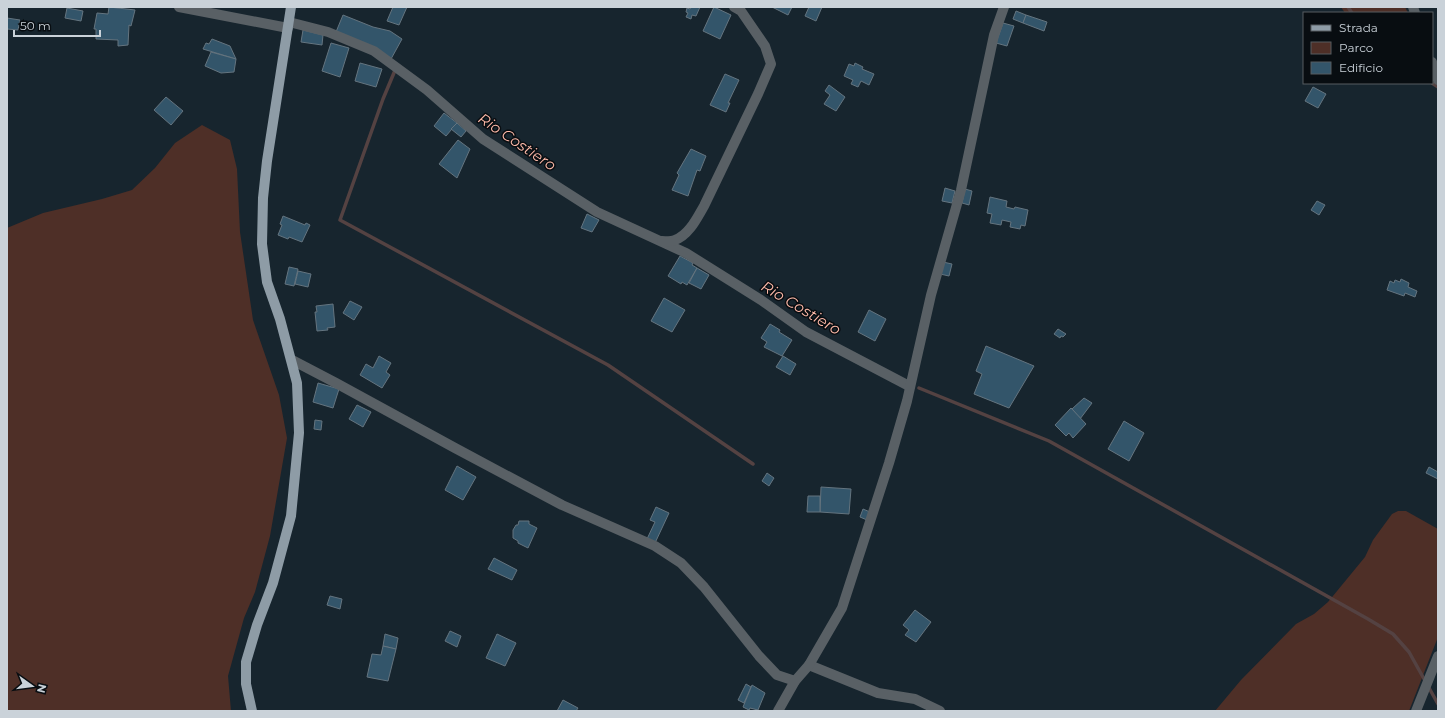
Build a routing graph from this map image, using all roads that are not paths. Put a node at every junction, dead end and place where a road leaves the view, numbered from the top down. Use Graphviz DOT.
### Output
graph roads {
  1 [pos="179,7"];
  2 [pos="291,7"];
  3 [pos="734,7"];
  4 [pos="1004,7"];
  5 [pos="288,25"];
  6 [pos="1433,65"];
  7 [pos="1438,79"];
  8 [pos="661,241"];
  9 [pos="292,360"];
  10 [pos="909,386"];
  11 [pos="1438,656"];
  12 [pos="810,664"];
  13 [pos="795,681"];
  14 [pos="252,711"];
  15 [pos="778,711"];
  16 [pos="940,711"];
  17 [pos="1416,711"];
  1 -- 5 [label="street"];
  2 -- 5 [label="main road"];
  3 -- 8 [label="street"];
  4 -- 10 [label="street"];
  5 -- 8 [label="street"];
  5 -- 9 [label="main road"];
  6 -- 7 [label="street"];
  8 -- 10 [label="street"];
  9 -- 13 [label="street"];
  9 -- 14 [label="main road"];
  10 -- 12 [label="street"];
  11 -- 17 [label="street"];
  12 -- 13 [label="street"];
  12 -- 16 [label="street"];
  13 -- 15 [label="street"];
}
